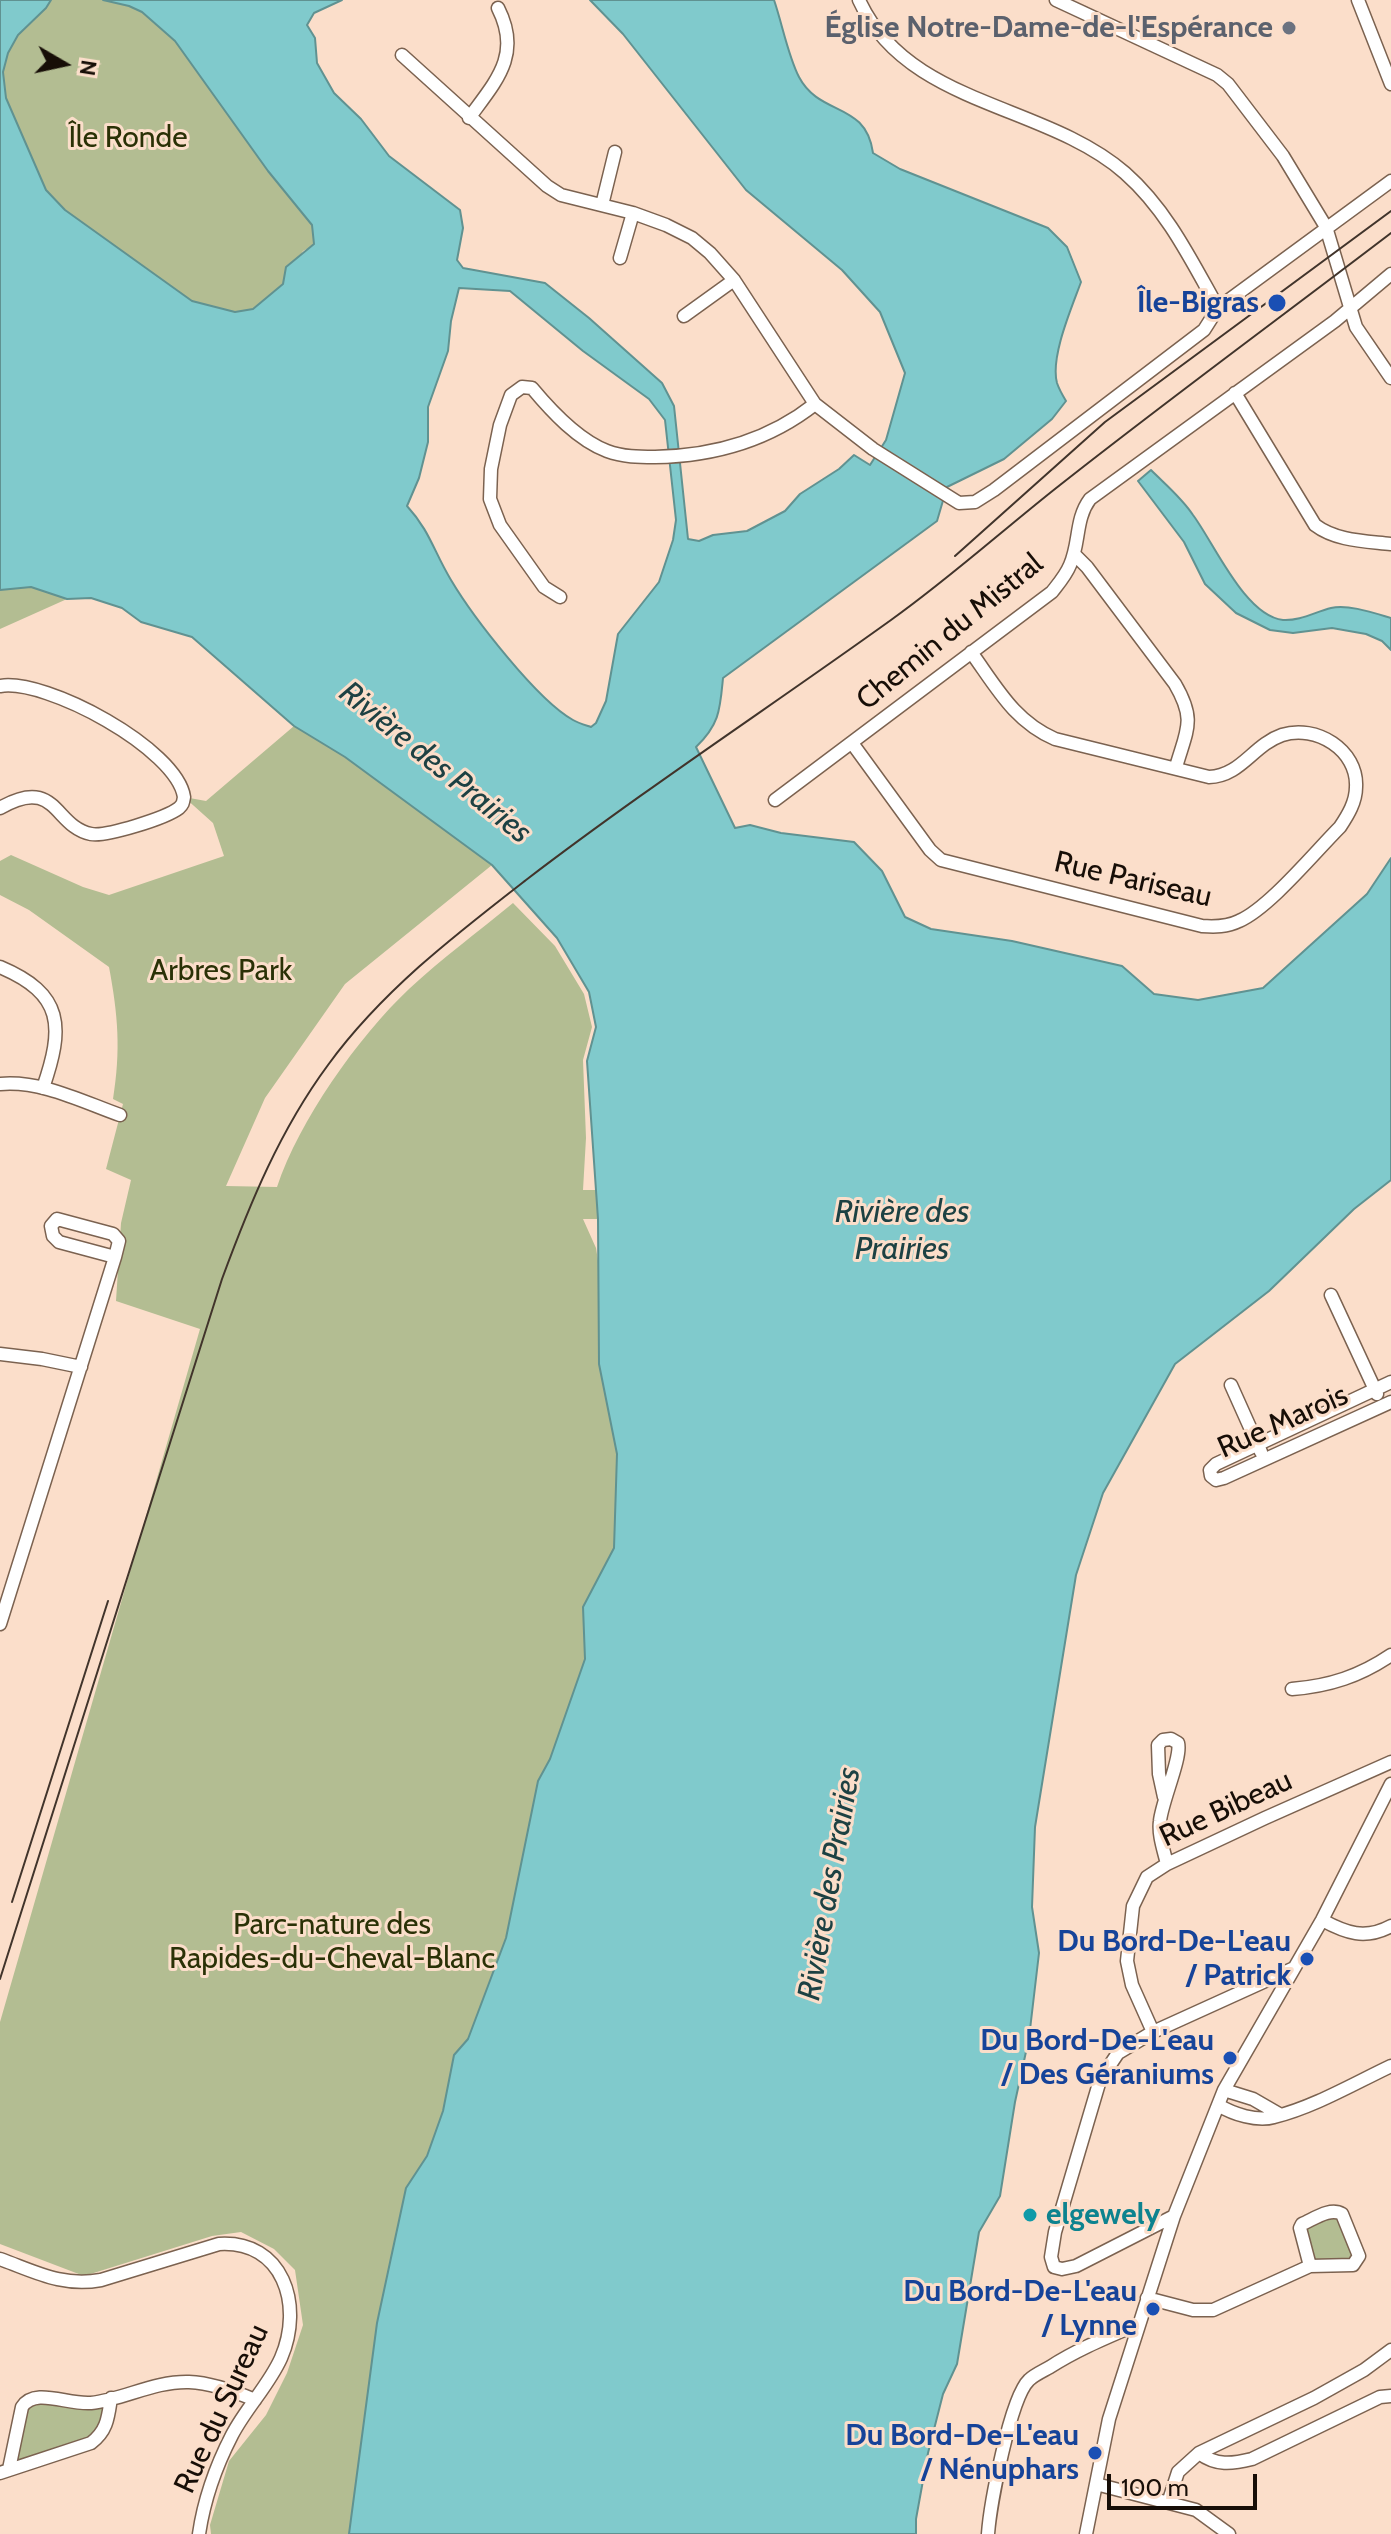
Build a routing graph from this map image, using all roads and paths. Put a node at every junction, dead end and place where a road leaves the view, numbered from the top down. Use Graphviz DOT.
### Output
graph roads {
  1 [pos="859,0"];
  2 [pos="1056,0"];
  3 [pos="1358,0"];
  4 [pos="498,8"];
  5 [pos="402,55"];
  6 [pos="1391,84"];
  7 [pos="469,118"];
  8 [pos="615,152"];
  9 [pos="1391,181"];
  10 [pos="602,205"];
  11 [pos="633,213"];
  12 [pos="1326,227"];
  13 [pos="620,258"];
  14 [pos="1391,274"];
  15 [pos="734,280"];
  16 [pos="1218,308"];
  17 [pos="1350,309"];
  18 [pos="684,316"];
  19 [pos="1391,378"];
  20 [pos="1235,393"];
  21 [pos="815,404"];
  22 [pos="1391,544"];
  23 [pos="1074,554"];
  24 [pos="560,597"];
  25 [pos="971,652"];
  26 [pos="0,686"];
  27 [pos="852,743"];
  28 [pos="1176,767"];
  29 [pos="775,800"];
  30 [pos="0,808"];
  31 [pos="0,967"];
  32 [pos="0,1084"];
  33 [pos="43,1088"];
  34 [pos="120,1115"];
  35 [pos="115,1257"];
  36 [pos="1331,1295"];
  37 [pos="0,1354"];
  38 [pos="81,1367"];
  39 [pos="1391,1382"];
  40 [pos="1231,1385"];
  41 [pos="1375,1389"];
  42 [pos="1387,1404"];
  43 [pos="1257,1445"];
  44 [pos="1264,1460"];
  45 [pos="2,1610"];
  46 [pos="0,1624"];
  47 [pos="1391,1655"];
  48 [pos="1292,1689"];
  49 [pos="1391,1762"];
  50 [pos="1391,1784"];
  51 [pos="1164,1797"];
  52 [pos="1167,1864"];
  53 [pos="1322,1920"];
  54 [pos="1391,1926"];
  55 [pos="1294,1968"];
  56 [pos="1153,2032"];
  57 [pos="1391,2066"];
  58 [pos="1224,2090"];
  59 [pos="1218,2105"];
  60 [pos="1279,2114"];
  61 [pos="1174,2216"];
  62 [pos="0,2259"];
  63 [pos="1310,2266"];
  64 [pos="1147,2298"];
  65 [pos="1138,2324"];
  66 [pos="1391,2350"];
  67 [pos="1391,2396"];
  68 [pos="111,2398"];
  69 [pos="1314,2398"];
  70 [pos="255,2400"];
  71 [pos="1327,2422"];
  72 [pos="1199,2453"];
  73 [pos="4,2471"];
  74 [pos="1096,2484"];
  75 [pos="1169,2500"];
  76 [pos="199,2534"];
  77 [pos="988,2534"];
  78 [pos="1086,2534"];
  79 [pos="1229,2534"];
  1 -- 16 [label="street"];
  2 -- 12 [label="street"];
  3 -- 6 [label="street"];
  4 -- 7 [label="street"];
  5 -- 7 [label="street"];
  7 -- 10 [label="street"];
  8 -- 10 [label="street"];
  9 -- 12 [label="street"];
  10 -- 11 [label="street"];
  11 -- 13 [label="street"];
  11 -- 15 [label="street"];
  12 -- 16 [label="street"];
  12 -- 17 [label="street"];
  14 -- 17 [label="street, Chemin du Mistral"];
  15 -- 18 [label="street"];
  15 -- 21 [label="street"];
  16 -- 21 [label="street"];
  17 -- 19 [label="street"];
  17 -- 20 [label="street, Chemin du Mistral"];
  20 -- 22 [label="street"];
  20 -- 23 [label="street, Chemin du Mistral"];
  21 -- 24 [label="street"];
  23 -- 25 [label="street, Chemin du Mistral"];
  23 -- 28 [label="street"];
  25 -- 27 [label="street, Chemin du Mistral"];
  25 -- 28 [label="street, Rue Pariseau"];
  26 -- 30 [label="street"];
  27 -- 28 [label="street, Rue Pariseau"];
  27 -- 29 [label="street, Chemin du Mistral"];
  31 -- 33 [label="street"];
  32 -- 33 [label="street"];
  33 -- 34 [label="street"];
  35 -- 35 [label="street"];
  35 -- 38 [label="street"];
  36 -- 41 [label="street"];
  37 -- 38 [label="street"];
  38 -- 45 [label="street"];
  39 -- 41 [label="street, Rue Marois"];
  40 -- 43 [label="street"];
  41 -- 42 [label="street"];
  41 -- 43 [label="street, Rue Marois"];
  42 -- 44 [label="street, Rue Marois"];
  43 -- 44 [label="street"];
  43 -- 44 [label="street, Rue Marois"];
  45 -- 46 [label="street"];
  47 -- 48 [label="street"];
  49 -- 52 [label="street, Rue Bibeau"];
  50 -- 53 [label="street"];
  51 -- 52 [label="street"];
  52 -- 56 [label="street, Rue Bibeau"];
  53 -- 54 [label="street"];
  53 -- 55 [label="street"];
  55 -- 56 [label="street"];
  55 -- 58 [label="street"];
  56 -- 61 [label="street"];
  57 -- 60 [label="street"];
  58 -- 59 [label="street"];
  58 -- 60 [label="street"];
  59 -- 60 [label="street"];
  59 -- 61 [label="street"];
  61 -- 64 [label="street"];
  62 -- 70 [label="street, Rue du Sureau"];
  63 -- 63 [label="street"];
  63 -- 64 [label="street"];
  64 -- 65 [label="street"];
  65 -- 74 [label="street"];
  65 -- 77 [label="street"];
  66 -- 69 [label="street"];
  67 -- 71 [label="street"];
  68 -- 70 [label="street"];
  68 -- 73 [label="street"];
  68 -- 73 [label="street"];
  69 -- 71 [label="street"];
  69 -- 72 [label="street"];
  70 -- 76 [label="street, Rue du Sureau"];
  71 -- 72 [label="street"];
  72 -- 75 [label="street"];
  74 -- 75 [label="street"];
  74 -- 78 [label="street"];
  75 -- 79 [label="street"];
}
